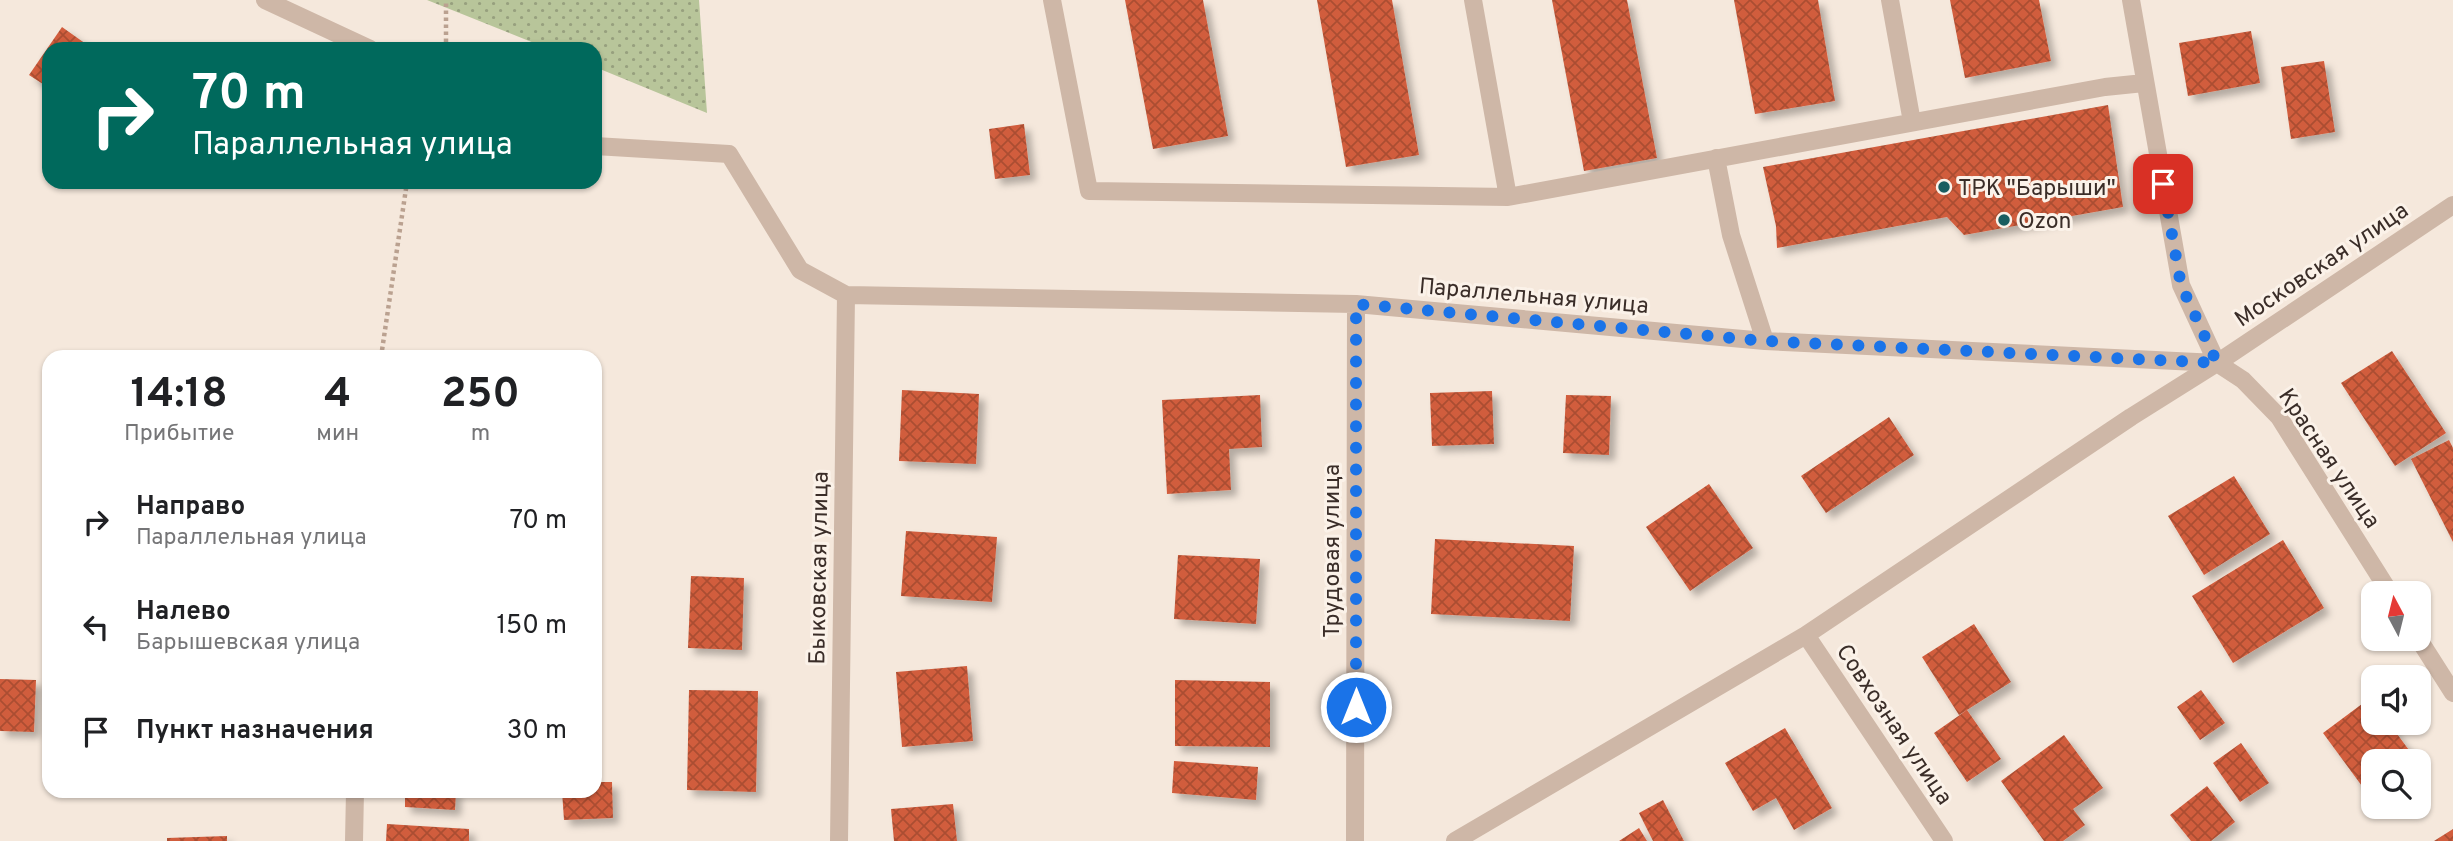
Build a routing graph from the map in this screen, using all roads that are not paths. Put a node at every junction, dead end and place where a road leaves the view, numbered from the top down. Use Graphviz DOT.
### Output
graph roads {
  1 [pos="265,0"];
  2 [pos="1052,0"];
  3 [pos="1474,0"];
  4 [pos="1890,0"];
  5 [pos="2131,0"];
  6 [pos="355,42"];
  7 [pos="2144,83"];
  8 [pos="1913,122"];
  9 [pos="602,146"];
  10 [pos="1716,158"];
  11 [pos="1508,197"];
  12 [pos="2453,205"];
  13 [pos="846,295"];
  14 [pos="1356,304"];
  15 [pos="1765,341"];
  16 [pos="2217,363"];
  17 [pos="2382,581"];
  18 [pos="1806,635"];
  19 [pos="2426,651"];
  20 [pos="2453,693"];
  21 [pos="355,798"];
  22 [pos="354,841"];
  23 [pos="839,841"];
  24 [pos="1355,841"];
  25 [pos="1455,841"];
  26 [pos="1944,841"];
  1 -- 6 [label="street"];
  2 -- 11 [label="street"];
  3 -- 11 [label="street"];
  4 -- 8 [label="street"];
  5 -- 7 [label="street"];
  7 -- 8 [label="street"];
  7 -- 16 [label="street"];
  8 -- 10 [label="street"];
  9 -- 13 [label="street"];
  10 -- 11 [label="street"];
  10 -- 15 [label="street"];
  12 -- 16 [label="street, Московская улица"];
  13 -- 14 [label="street, Параллельная улица"];
  13 -- 23 [label="street, Быковская улица"];
  14 -- 15 [label="street, Параллельная улица"];
  14 -- 24 [label="street, Трудовая улица"];
  15 -- 16 [label="street, Параллельная улица"];
  16 -- 17 [label="street, Красная улица"];
  16 -- 18 [label="street, Московская улица"];
  18 -- 25 [label="street, Московская улица"];
  18 -- 26 [label="street, Совхозная улица"];
  19 -- 20 [label="street"];
  21 -- 22 [label="street"];
}
